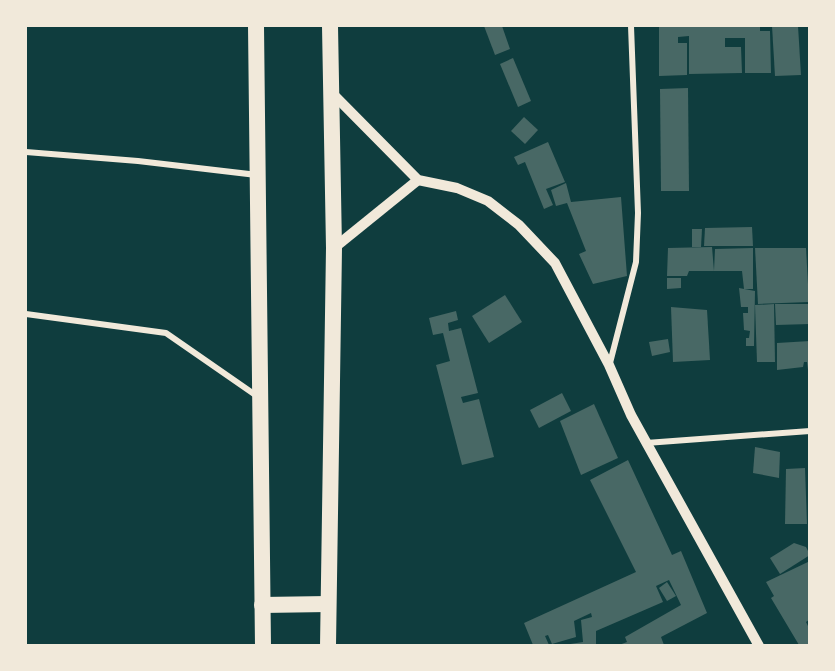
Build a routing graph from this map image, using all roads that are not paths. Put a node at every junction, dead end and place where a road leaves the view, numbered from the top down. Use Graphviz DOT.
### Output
graph roads {
  1 [pos="256,26"];
  2 [pos="330,26"];
  3 [pos="631,26"];
  4 [pos="331,92"];
  5 [pos="26,152"];
  6 [pos="257,175"];
  7 [pos="418,180"];
  8 [pos="334,248"];
  9 [pos="26,314"];
  10 [pos="609,365"];
  11 [pos="260,399"];
  12 [pos="810,431"];
  13 [pos="646,443"];
  14 [pos="328,604"];
  15 [pos="262,605"];
  16 [pos="263,645"];
  17 [pos="328,645"];
  18 [pos="759,645"];
  1 -- 6 [label="highway"];
  2 -- 4 [label="highway"];
  3 -- 10 [label="street"];
  4 -- 7 [label="street"];
  4 -- 8 [label="highway"];
  5 -- 6 [label="street"];
  6 -- 11 [label="highway"];
  7 -- 8 [label="street"];
  7 -- 10 [label="street"];
  8 -- 14 [label="highway"];
  9 -- 11 [label="street"];
  10 -- 13 [label="street"];
  11 -- 15 [label="highway"];
  12 -- 13 [label="street"];
  13 -- 18 [label="street"];
  14 -- 15 [label="highway"];
  14 -- 17 [label="highway"];
  15 -- 16 [label="highway"];
}
